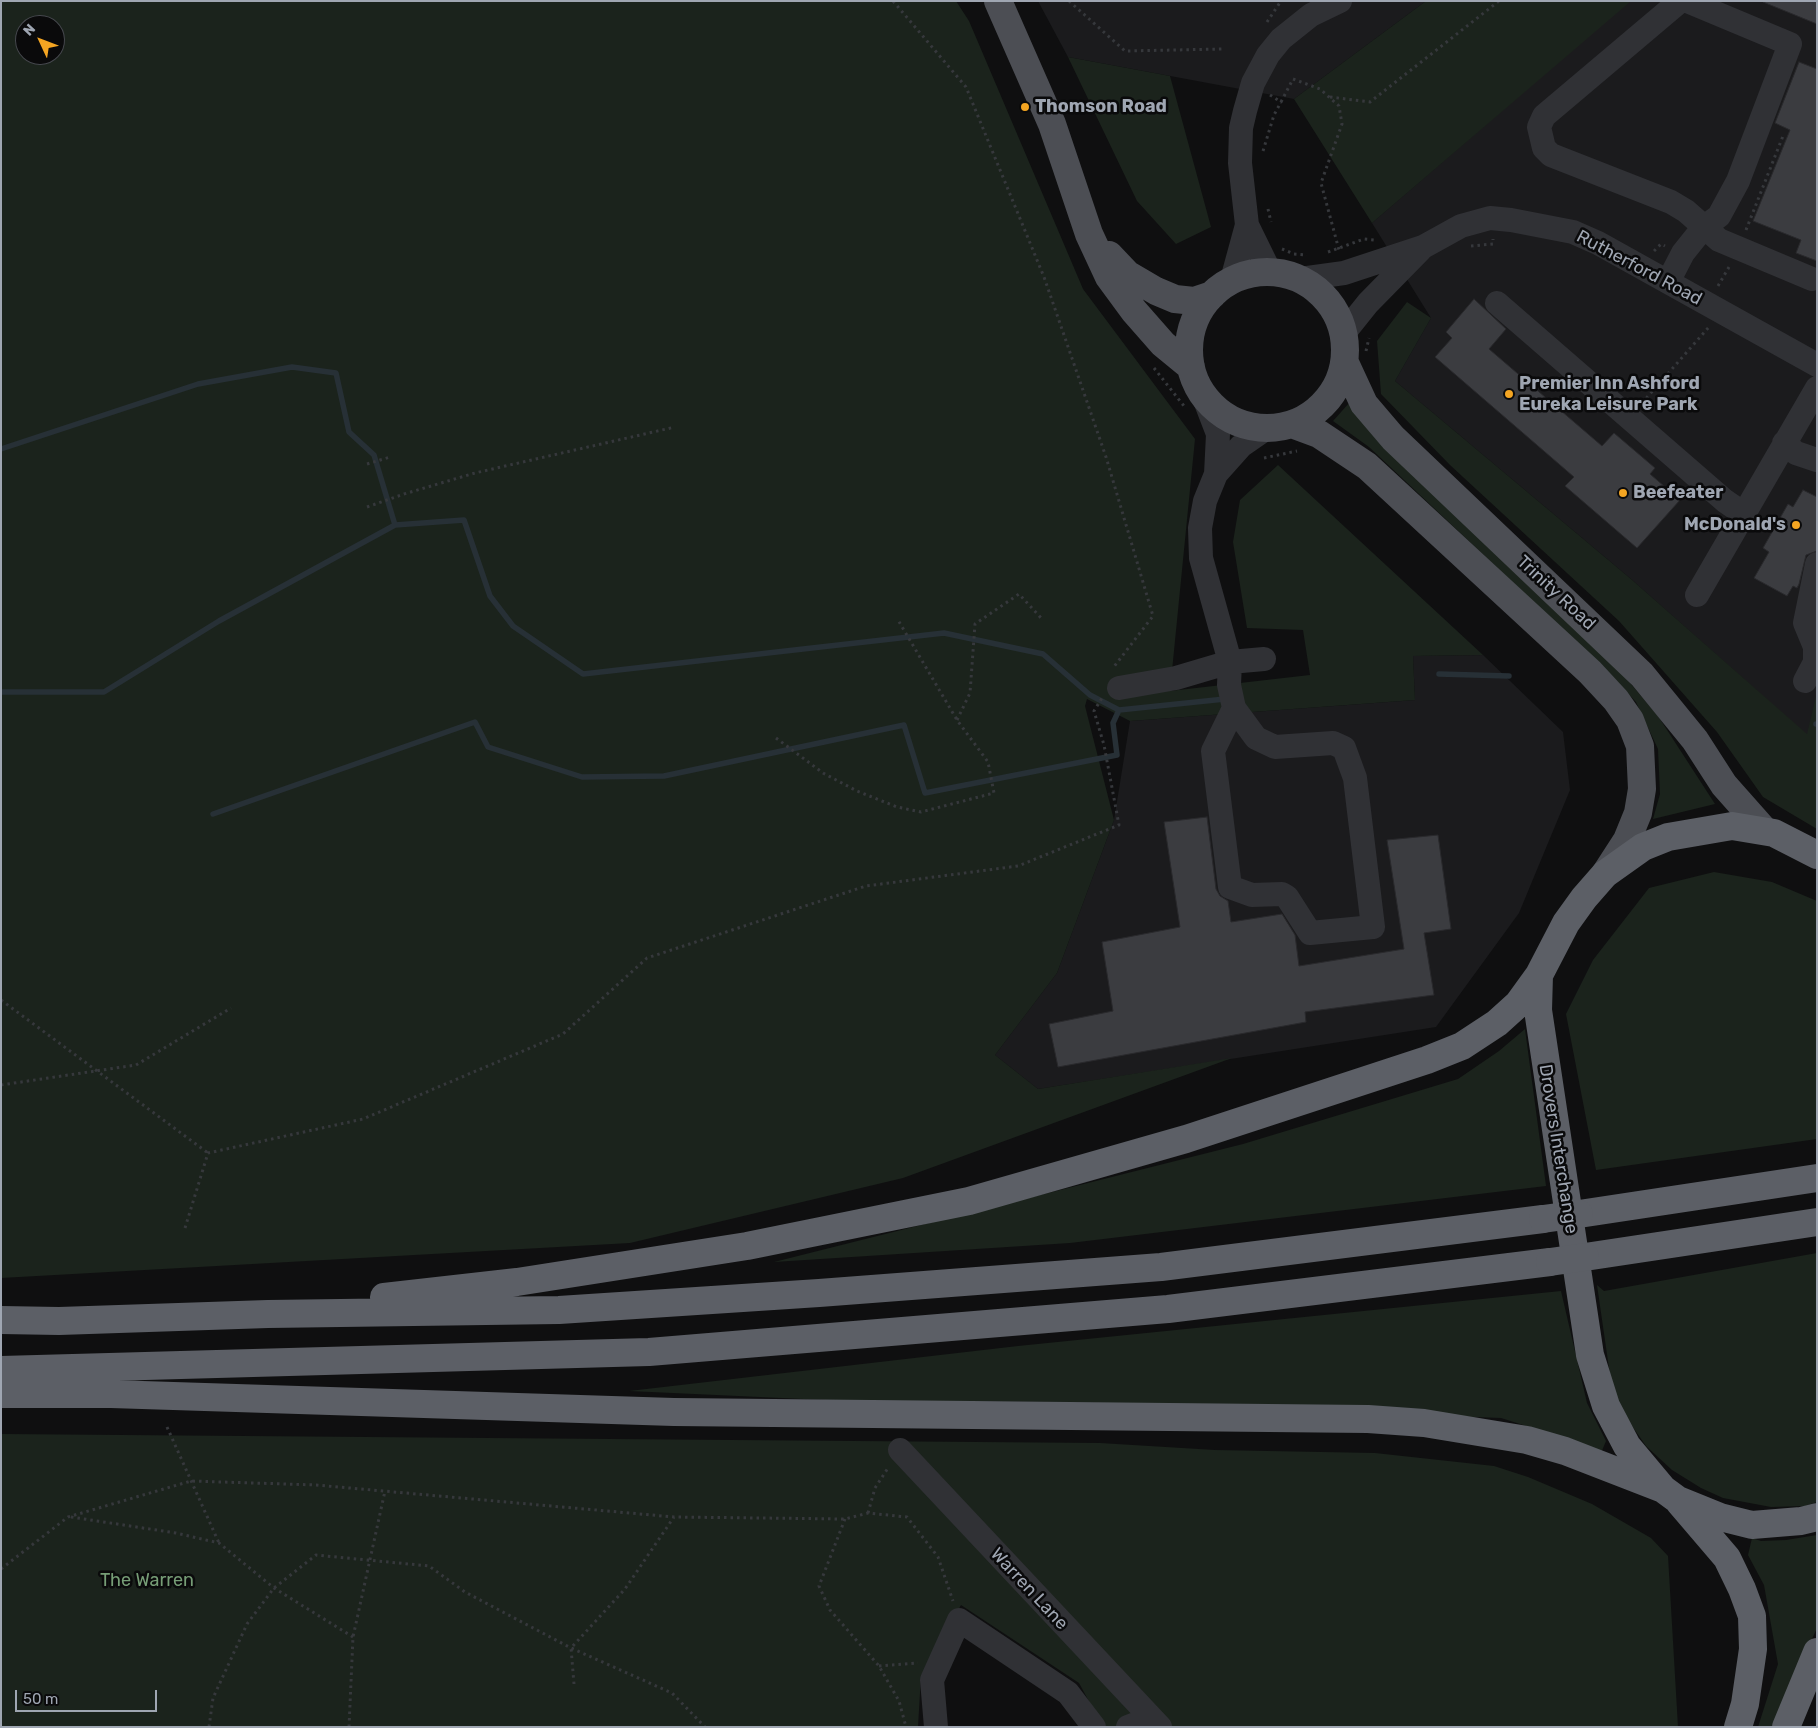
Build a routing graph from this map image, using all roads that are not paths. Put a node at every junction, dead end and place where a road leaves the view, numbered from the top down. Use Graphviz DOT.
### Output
graph roads {
  1 [pos="998,1"];
  2 [pos="1340,1"];
  3 [pos="1680,1"];
  4 [pos="1687,1"];
  5 [pos="1306,8"];
  6 [pos="1247,224"];
  7 [pos="1703,228"];
  8 [pos="1089,234"];
  9 [pos="1423,247"];
  10 [pos="1270,272"];
  11 [pos="1300,279"];
  12 [pos="1812,279"];
  13 [pos="1668,282"];
  14 [pos="1222,288"];
  15 [pos="1497,303"];
  16 [pos="1344,333"];
  17 [pos="1356,361"];
  18 [pos="1817,365"];
  19 [pos="1191,367"];
  20 [pos="1817,388"];
  21 [pos="1203,396"];
  22 [pos="1280,426"];
  23 [pos="1799,452"];
  24 [pos="1216,474"];
  25 [pos="1817,474"];
  26 [pos="1744,514"];
  27 [pos="1817,564"];
  28 [pos="1697,596"];
  29 [pos="1264,660"];
  30 [pos="1230,662"];
  31 [pos="1805,681"];
  32 [pos="1112,683"];
  33 [pos="1234,708"];
  34 [pos="1763,829"];
  35 [pos="1817,855"];
  36 [pos="1605,874"];
  37 [pos="1539,975"];
  38 [pos="1817,1178"];
  39 [pos="1817,1222"];
  40 [pos="268,1314"];
  41 [pos="1,1320"];
  42 [pos="1,1370"];
  43 [pos="1,1394"];
  44 [pos="900,1450"];
  45 [pos="1670,1495"];
  46 [pos="1817,1517"];
  47 [pos="1817,1652"];
  48 [pos="1155,1722"];
  49 [pos="936,1727"];
  50 [pos="1094,1727"];
  51 [pos="1128,1727"];
  52 [pos="1738,1727"];
  53 [pos="1786,1727"];
  1 -- 8 [label="main road, Trinity Road"];
  2 -- 5 [label="street"];
  3 -- 7 [label="street"];
  4 -- 7 [label="street"];
  5 -- 6 [label="street"];
  6 -- 10 [label="street"];
  6 -- 14 [label="street"];
  7 -- 12 [label="street"];
  7 -- 13 [label="street"];
  8 -- 14 [label="main road, Trinity Road"];
  8 -- 19 [label="main road, Trinity Road"];
  9 -- 11 [label="street"];
  9 -- 13 [label="street, Rutherford Road"];
  9 -- 16 [label="street"];
  10 -- 11 [label="main road, Trinity Road"];
  10 -- 14 [label="main road, Trinity Road"];
  11 -- 16 [label="main road, Trinity Road"];
  13 -- 18 [label="street, Rutherford Road"];
  14 -- 19 [label="main road, Trinity Road"];
  15 -- 26 [label="street"];
  16 -- 17 [label="main road, Trinity Road"];
  17 -- 22 [label="main road, Trinity Road"];
  17 -- 34 [label="main road, Trinity Road"];
  19 -- 21 [label="main road, Trinity Road"];
  20 -- 23 [label="street"];
  21 -- 22 [label="main road, Trinity Road"];
  21 -- 24 [label="street"];
  22 -- 24 [label="street"];
  22 -- 36 [label="main road, Trinity Road"];
  23 -- 25 [label="street"];
  23 -- 26 [label="street"];
  24 -- 30 [label="street"];
  26 -- 28 [label="street"];
  27 -- 31 [label="street"];
  29 -- 30 [label="street"];
  30 -- 32 [label="street"];
  30 -- 33 [label="street"];
  33 -- 33 [label="street"];
  34 -- 35 [label="highway, Drovers Interchange"];
  34 -- 36 [label="highway, Drovers Interchange"];
  36 -- 37 [label="highway, Drovers Interchange"];
  37 -- 40 [label="highway"];
  37 -- 45 [label="highway, Drovers Interchange"];
  38 -- 40 [label="highway, bridge"];
  39 -- 42 [label="highway, bridge"];
  40 -- 41 [label="highway"];
  43 -- 45 [label="highway"];
  44 -- 48 [label="street, Warren Lane"];
  45 -- 46 [label="highway, Drovers Interchange"];
  45 -- 52 [label="highway"];
  47 -- 53 [label="highway"];
  48 -- 51 [label="street"];
  49 -- 50 [label="street"];
}
